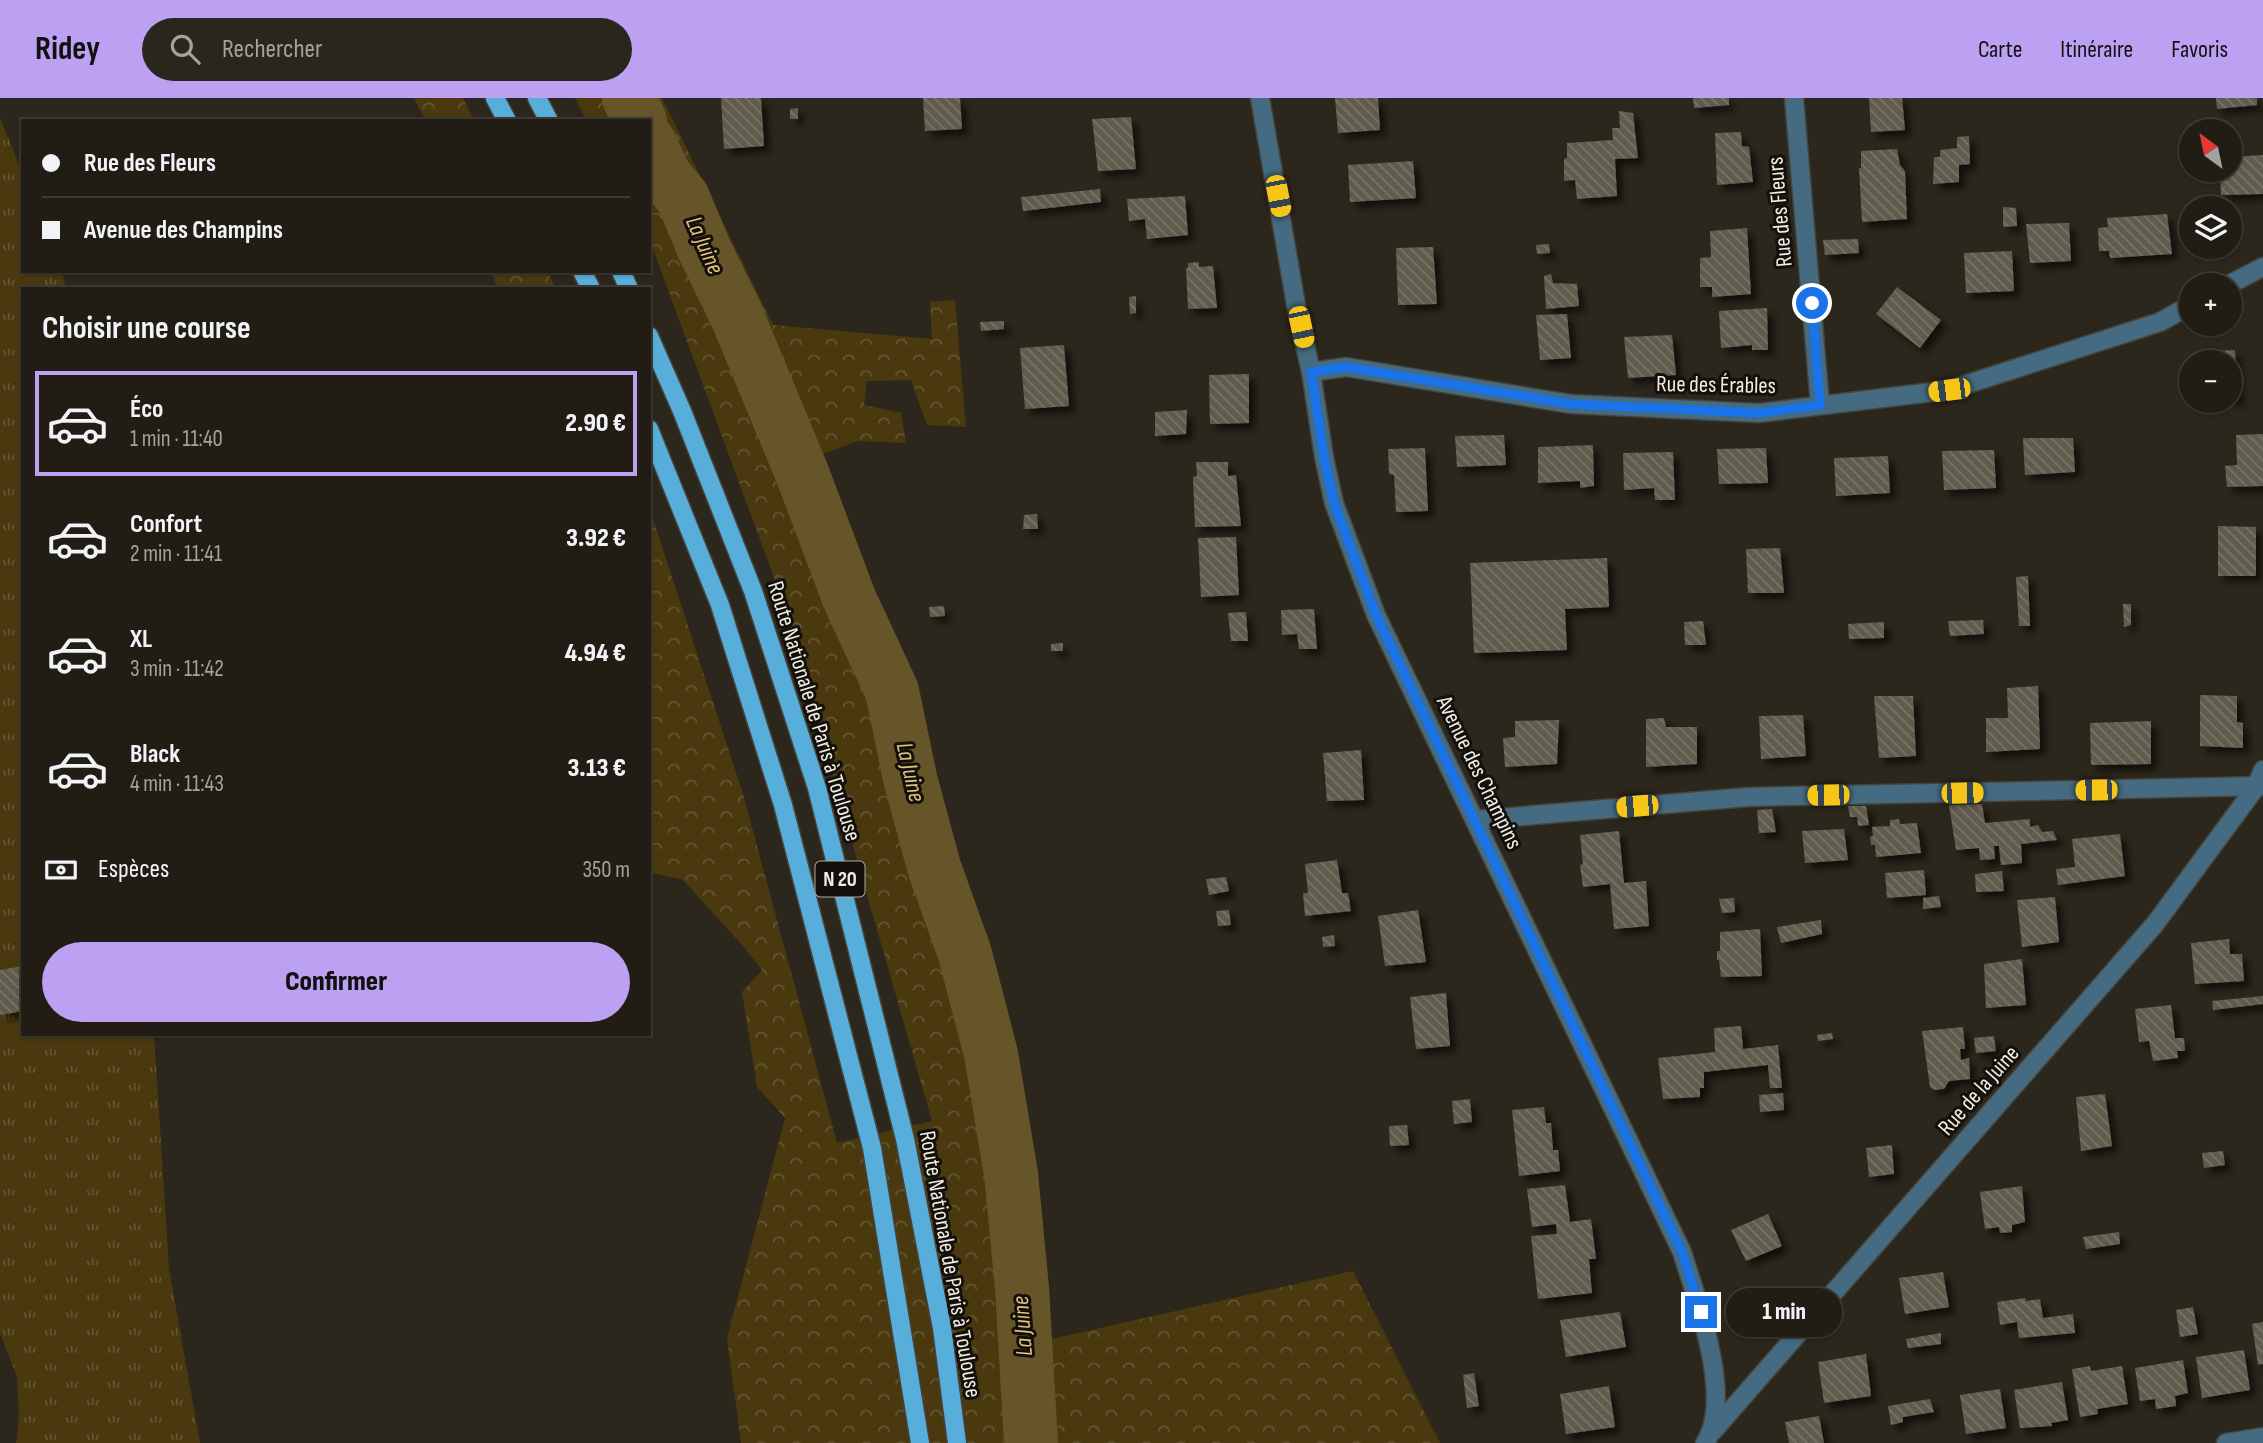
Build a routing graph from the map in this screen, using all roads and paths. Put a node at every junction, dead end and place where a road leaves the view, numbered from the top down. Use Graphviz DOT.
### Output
graph roads {
  1 [pos="495,98"];
  2 [pos="537,98"];
  3 [pos="1260,98"];
  4 [pos="1794,98"];
  5 [pos="506,119"];
  6 [pos="548,119"];
  7 [pos="2263,267"];
  8 [pos="2242,278"];
  9 [pos="2179,312"];
  10 [pos="651,341"];
  11 [pos="1311,372"];
  12 [pos="1820,405"];
  13 [pos="651,434"];
  14 [pos="2263,770"];
  15 [pos="2260,787"];
  16 [pos="1475,820"];
  17 [pos="1709,1437"];
  18 [pos="2263,1437"];
  19 [pos="920,1443"];
  20 [pos="957,1443"];
  21 [pos="2226,1443"];
  1 -- 5 [label="main road"];
  2 -- 6 [label="main road"];
  3 -- 11 [label="street, Avenue des Champins"];
  4 -- 12 [label="street, Rue des Fleurs"];
  7 -- 8 [label="street"];
  9 -- 12 [label="street, Rue des Érables"];
  10 -- 20 [label="main road, Route Nationale de Paris à Toulouse / N 20"];
  11 -- 12 [label="street, Rue des Érables"];
  11 -- 16 [label="street, Avenue des Champins"];
  13 -- 19 [label="main road, N 20"];
  14 -- 15 [label="street, Rue de la Juine"];
  15 -- 16 [label="street"];
  15 -- 17 [label="street, Rue de la Juine"];
  16 -- 17 [label="street, Avenue des Champins"];
  18 -- 21 [label="street"];
}
